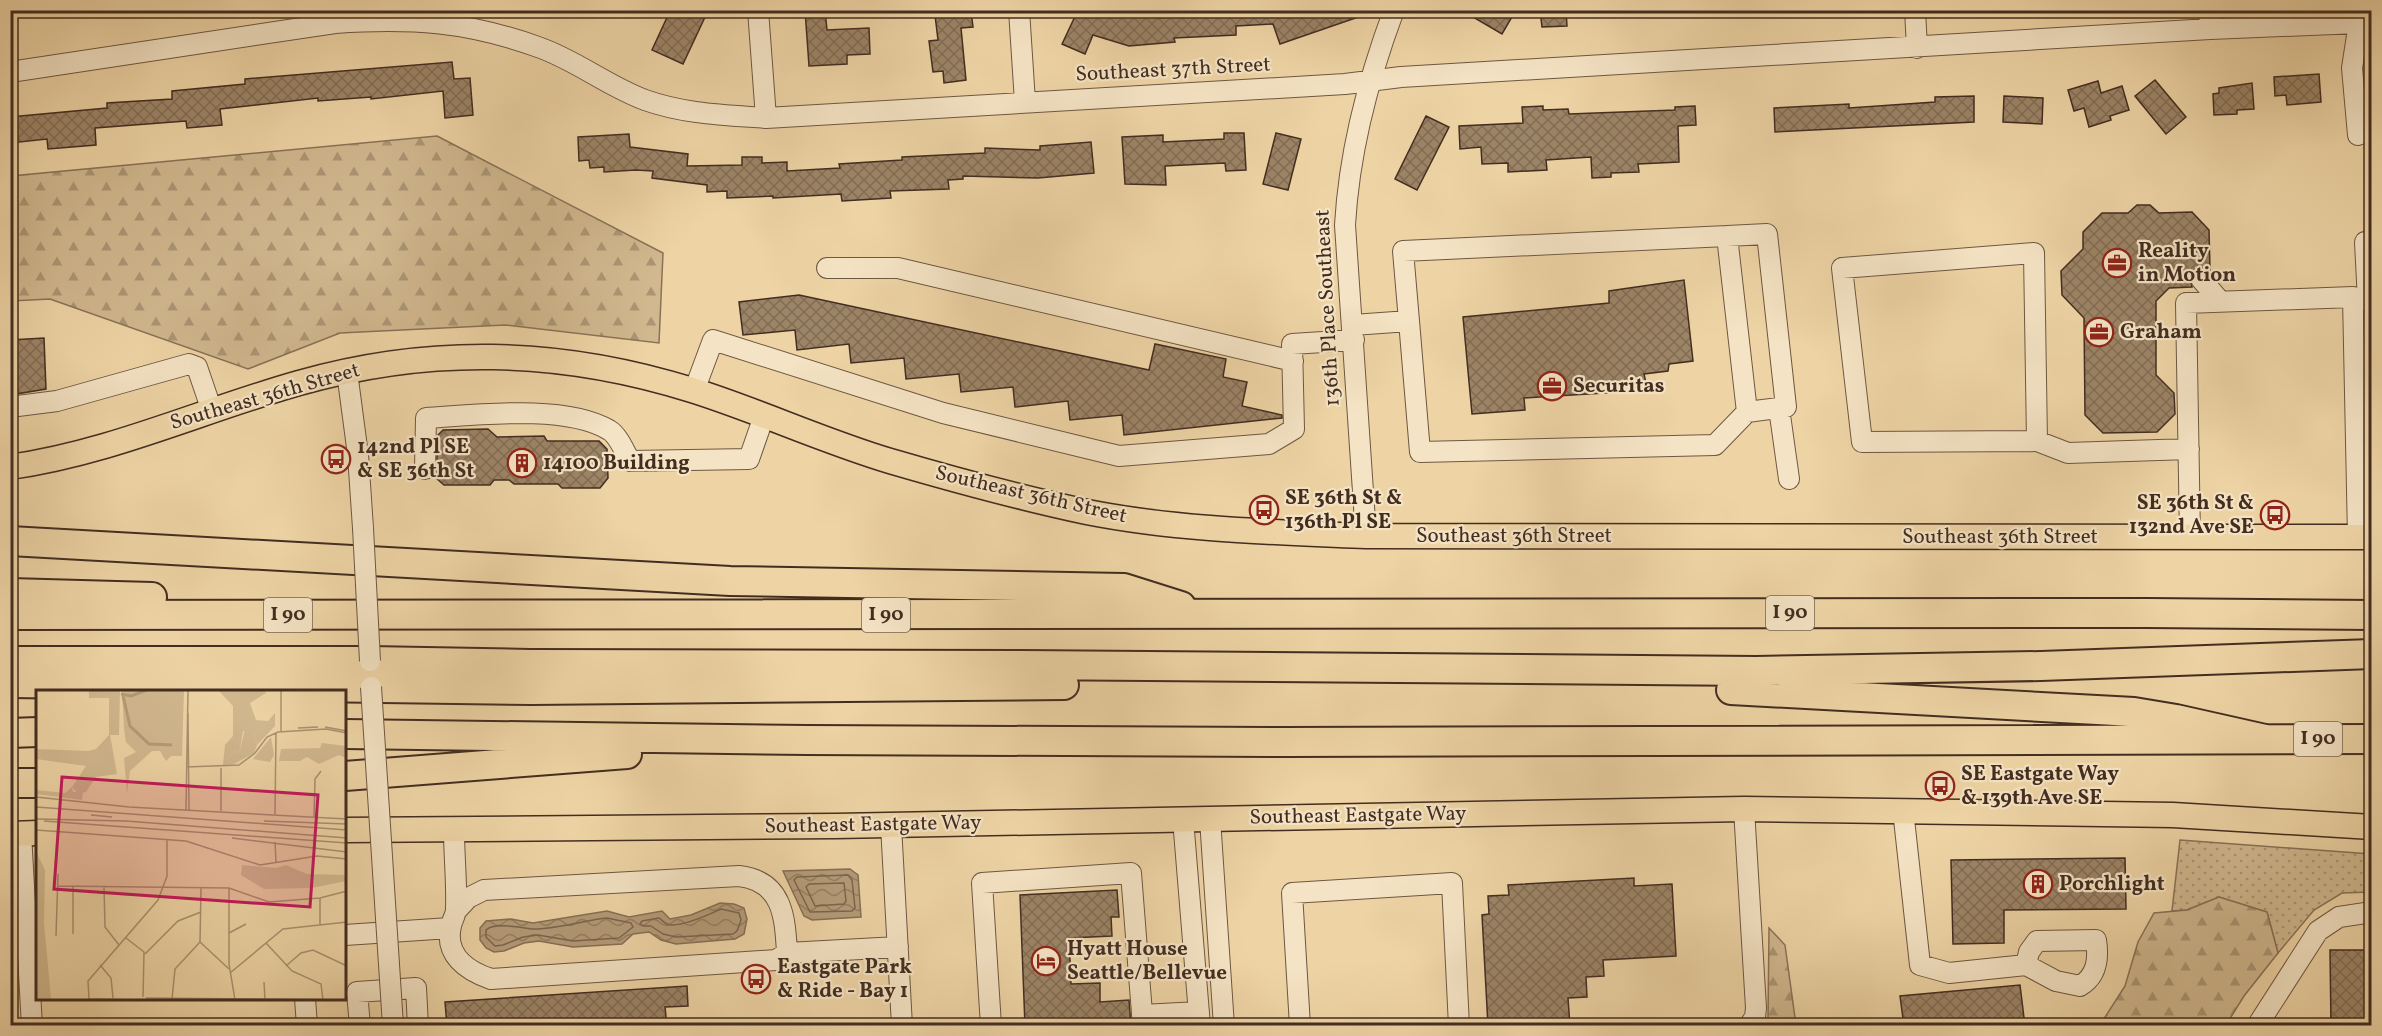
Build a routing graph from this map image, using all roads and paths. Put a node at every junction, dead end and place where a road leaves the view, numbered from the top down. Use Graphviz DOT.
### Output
graph roads {
  1 [pos="758,10"];
  2 [pos="1018,10"];
  3 [pos="1394,10"];
  4 [pos="1915,10"];
  5 [pos="2360,17"];
  6 [pos="2210,20"];
  7 [pos="1917,48"];
  8 [pos="10,72"];
  9 [pos="1371,80"];
  10 [pos="1025,102"];
  11 [pos="766,117"];
  12 [pos="2358,135"];
  13 [pos="1727,236"];
  14 [pos="2372,242"];
  15 [pos="826,268"];
  16 [pos="2201,279"];
  17 [pos="2364,300"];
  18 [pos="2220,301"];
  19 [pos="1409,321"];
  20 [pos="1353,332"];
  21 [pos="1293,362"];
  22 [pos="347,372"];
  23 [pos="694,391"];
  24 [pos="10,407"];
  25 [pos="1779,408"];
  26 [pos="212,411"];
  27 [pos="1747,412"];
  28 [pos="764,416"];
  29 [pos="2037,441"];
  30 [pos="2364,442"];
  31 [pos="2189,449"];
  32 [pos="10,467"];
  33 [pos="425,469"];
  34 [pos="1788,479"];
  35 [pos="1366,536"];
  36 [pos="2190,537"];
  37 [pos="2365,537"];
  38 [pos="10,541"];
  39 [pos="10,593"];
  40 [pos="1208,614"];
  41 [pos="10,615"];
  42 [pos="2372,615"];
  43 [pos="565,616"];
  44 [pos="2372,654"];
  45 [pos="10,661"];
  46 [pos="307,673"];
  47 [pos="370,674"];
  48 [pos="530,677"];
  49 [pos="10,683"];
  50 [pos="10,732"];
  51 [pos="36,732"];
  52 [pos="346,734"];
  53 [pos="2265,739"];
  54 [pos="2372,739"];
  55 [pos="807,740"];
  56 [pos="346,776"];
  57 [pos="10,783"];
  58 [pos="36,783"];
  59 [pos="1744,810"];
  60 [pos="1903,810"];
  61 [pos="1183,819"];
  62 [pos="1210,819"];
  63 [pos="891,825"];
  64 [pos="2372,827"];
  65 [pos="346,830"];
  66 [pos="454,830"];
  67 [pos="23,834"];
  68 [pos="17,877"];
  69 [pos="2372,912"];
  70 [pos="453,920"];
  71 [pos="346,935"];
  72 [pos="898,947"];
  73 [pos="787,953"];
  74 [pos="2026,965"];
  75 [pos="305,1000"];
  76 [pos="1199,1019"];
  77 [pos="1142,1020"];
  78 [pos="32,1026"];
  79 [pos="307,1026"];
  80 [pos="360,1026"];
  81 [pos="393,1026"];
  82 [pos="418,1026"];
  83 [pos="902,1026"];
  84 [pos="991,1026"];
  85 [pos="1224,1026"];
  86 [pos="1300,1026"];
  87 [pos="1458,1026"];
  88 [pos="1749,1026"];
  89 [pos="2257,1026"];
  1 -- 11 [label="street"];
  2 -- 10 [label="street"];
  3 -- 9 [label="street, 136th Place Southeast"];
  4 -- 7 [label="street"];
  5 -- 6 [label="street, Southeast 37th Street"];
  5 -- 12 [label="street"];
  6 -- 7 [label="street, Southeast 37th Street"];
  7 -- 9 [label="street, Southeast 37th Street"];
  8 -- 11 [label="street, Southeast 37th Street"];
  9 -- 10 [label="street, Southeast 37th Street"];
  9 -- 20 [label="street, 136th Place Southeast"];
  10 -- 11 [label="street, Southeast 37th Street"];
  13 -- 19 [label="street"];
  13 -- 25 [label="street"];
  13 -- 27 [label="street"];
  14 -- 17 [label="street"];
  15 -- 21 [label="street"];
  16 -- 18 [label="street"];
  17 -- 18 [label="street"];
  17 -- 30 [label="street"];
  18 -- 31 [label="street"];
  19 -- 20 [label="street"];
  19 -- 27 [label="street"];
  20 -- 21 [label="street"];
  20 -- 35 [label="street, 136th Place Southeast"];
  21 -- 23 [label="street"];
  22 -- 23 [label="main road, Southeast 36th Street"];
  22 -- 26 [label="main road, Southeast 36th Street"];
  22 -- 47 [label="street, bridge"];
  23 -- 28 [label="main road, Southeast 36th Street"];
  24 -- 26 [label="street"];
  25 -- 27 [label="street"];
  25 -- 34 [label="street"];
  26 -- 32 [label="main road, Southeast 36th Street"];
  28 -- 33 [label="street"];
  28 -- 35 [label="main road, Southeast 36th Street"];
  29 -- 29 [label="street"];
  29 -- 31 [label="street"];
  30 -- 37 [label="street"];
  31 -- 36 [label="street"];
  35 -- 36 [label="main road, Southeast 36th Street"];
  36 -- 37 [label="main road, Southeast 36th Street"];
  38 -- 40 [label="highway"];
  39 -- 43 [label="highway"];
  40 -- 42 [label="highway, I 90"];
  40 -- 43 [label="highway, I 90"];
  41 -- 43 [label="highway, I 90"];
  44 -- 48 [label="highway"];
  45 -- 46 [label="highway"];
  46 -- 47 [label="highway"];
  46 -- 49 [label="highway"];
  47 -- 48 [label="highway"];
  47 -- 81 [label="street, bridge"];
  48 -- 53 [label="highway"];
  50 -- 51 [label="highway"];
  52 -- 55 [label="highway, I 90"];
  53 -- 54 [label="highway, I 90"];
  53 -- 55 [label="highway, I 90"];
  55 -- 56 [label="highway"];
  57 -- 58 [label="highway"];
  59 -- 60 [label="main road, Southeast Eastgate Way"];
  59 -- 62 [label="main road, Southeast Eastgate Way"];
  59 -- 88 [label="street"];
  60 -- 64 [label="main road, Southeast Eastgate Way"];
  60 -- 74 [label="street"];
  61 -- 62 [label="main road, Southeast Eastgate Way"];
  61 -- 63 [label="main road, Southeast Eastgate Way"];
  61 -- 76 [label="street"];
  62 -- 85 [label="street"];
  63 -- 66 [label="main road, Southeast Eastgate Way"];
  63 -- 72 [label="street"];
  65 -- 66 [label="main road, Southeast Eastgate Way"];
  66 -- 70 [label="street"];
  67 -- 68 [label="street"];
  68 -- 78 [label="street"];
  69 -- 89 [label="street"];
  70 -- 71 [label="street"];
  70 -- 73 [label="street"];
  70 -- 73 [label="street"];
  72 -- 73 [label="street"];
  72 -- 83 [label="street"];
  75 -- 79 [label="street"];
  76 -- 77 [label="street"];
  77 -- 84 [label="street"];
  80 -- 82 [label="street"];
  86 -- 87 [label="street"];
}
